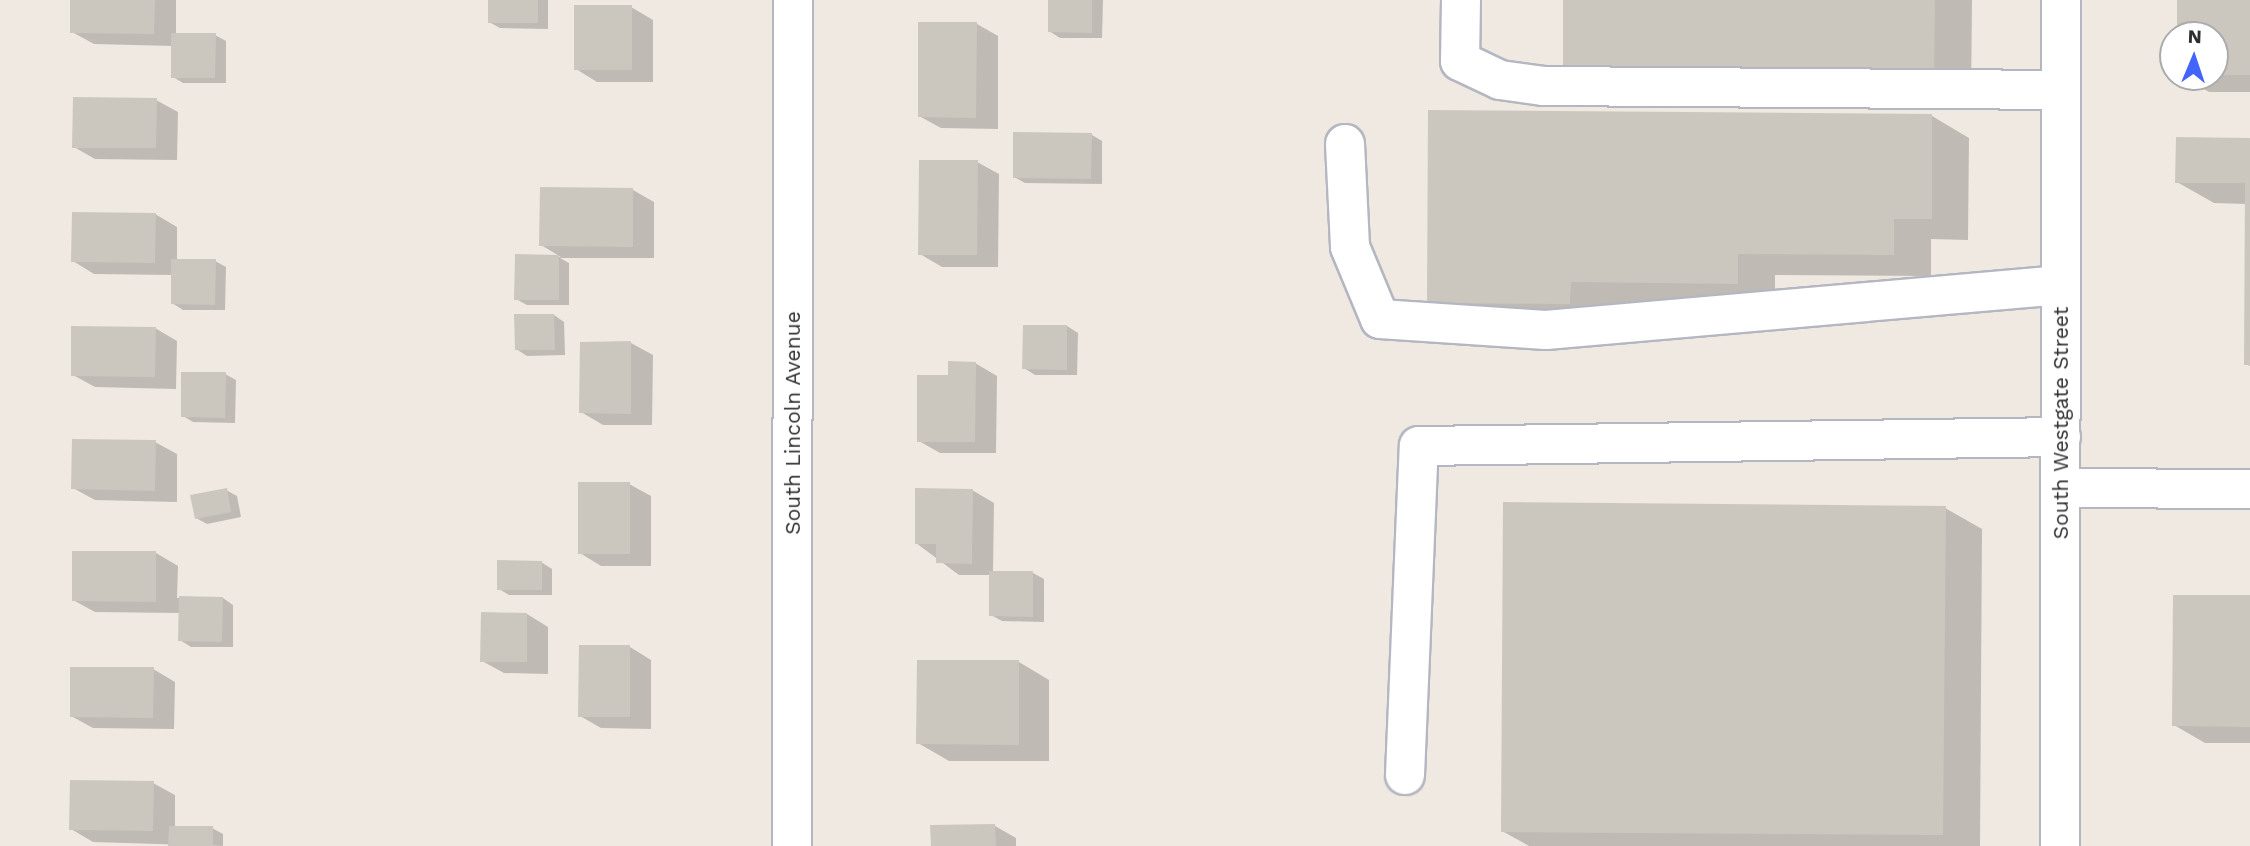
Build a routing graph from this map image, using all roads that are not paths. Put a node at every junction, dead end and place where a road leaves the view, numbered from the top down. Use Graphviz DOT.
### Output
graph roads {
  1 [pos="793,0"];
  2 [pos="1461,0"];
  3 [pos="2061,0"];
  4 [pos="2061,90"];
  5 [pos="1345,144"];
  6 [pos="2061,285"];
  7 [pos="2061,438"];
  8 [pos="2060,488"];
  9 [pos="2250,489"];
  10 [pos="1405,775"];
  11 [pos="792,846"];
  12 [pos="2060,846"];
  1 -- 11 [label="street, South Lincoln Avenue"];
  2 -- 4 [label="street"];
  3 -- 4 [label="street, South Westgate Street"];
  4 -- 6 [label="street, South Westgate Street"];
  5 -- 6 [label="street"];
  6 -- 7 [label="street, South Westgate Street"];
  7 -- 8 [label="street, South Westgate Street"];
  7 -- 10 [label="street"];
  8 -- 9 [label="street"];
  8 -- 12 [label="street, South Westgate Street"];
}
